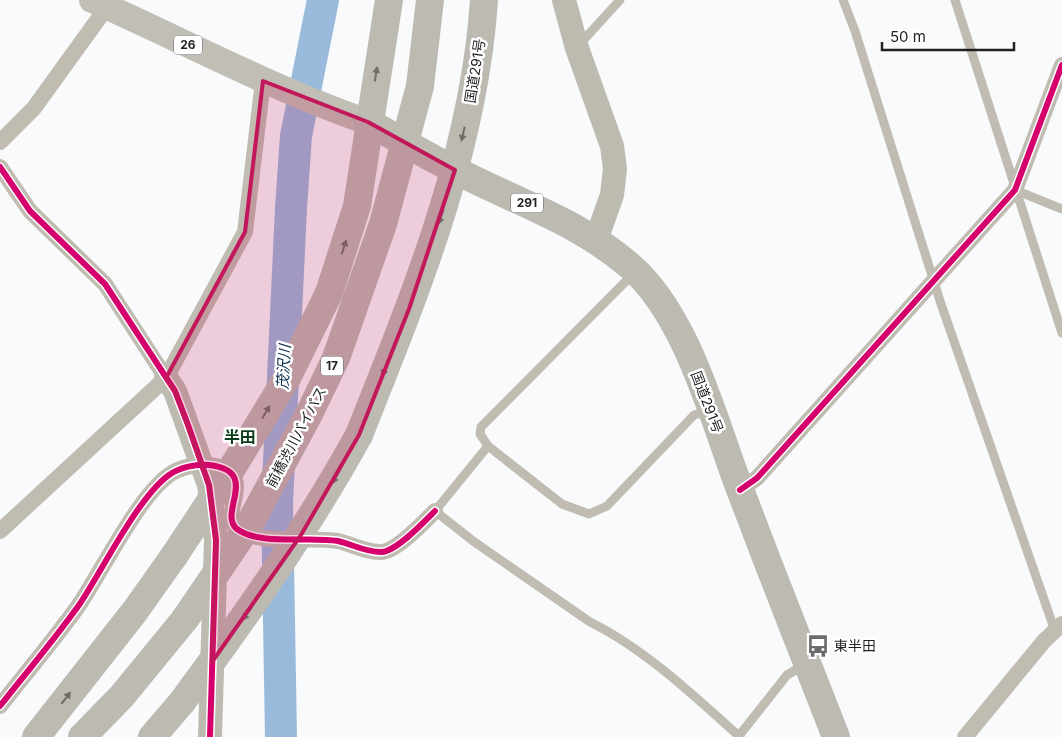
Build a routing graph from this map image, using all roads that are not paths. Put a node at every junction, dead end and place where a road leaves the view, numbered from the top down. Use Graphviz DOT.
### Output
graph roads {
  1 [pos="389,0"];
  2 [pos="430,0"];
  3 [pos="484,0"];
  4 [pos="564,0"];
  5 [pos="620,0"];
  6 [pos="843,0"];
  7 [pos="955,0"];
  8 [pos="102,2"];
  9 [pos="577,48"];
  10 [pos="1062,65"];
  11 [pos="274,85"];
  12 [pos="368,122"];
  13 [pos="0,142"];
  14 [pos="0,167"];
  15 [pos="455,170"];
  16 [pos="1015,190"];
  17 [pos="1062,209"];
  18 [pos="596,240"];
  19 [pos="636,272"];
  20 [pos="935,281"];
  21 [pos="1062,333"];
  22 [pos="166,378"];
  23 [pos="711,410"];
  24 [pos="488,446"];
  25 [pos="200,464"];
  26 [pos="740,490"];
  27 [pos="435,511"];
  28 [pos="0,531"];
  29 [pos="1058,627"];
  30 [pos="807,664"];
  31 [pos="0,706"];
  32 [pos="36,737"];
  33 [pos="82,737"];
  34 [pos="152,737"];
  35 [pos="210,737"];
  36 [pos="739,737"];
  37 [pos="836,737"];
  38 [pos="965,737"];
  12 -- 1 [label="highway, 17, one-way"];
  2 -- 33 [label="highway, 前橋渋川バイパス / 17, bridge"];
  3 -- 15 [label="highway, 国道291号, one-way"];
  4 -- 9 [label="street"];
  5 -- 9 [label="lane"];
  6 -- 20 [label="lane"];
  7 -- 16 [label="lane"];
  8 -- 11 [label="main road, 26"];
  8 -- 13 [label="street"];
  9 -- 18 [label="street"];
  10 -- 16 [label="street"];
  11 -- 12 [label="main road, 26"];
  11 -- 22 [label="street"];
  12 -- 15 [label="highway, 国道291号 / 291"];
  32 -- 12 [label="highway, 17, one-way, bridge"];
  14 -- 22 [label="street"];
  15 -- 18 [label="highway, 国道291号 / 291"];
  15 -- 34 [label="highway, one-way, bridge"];
  16 -- 17 [label="lane"];
  16 -- 20 [label="street"];
  16 -- 21 [label="lane"];
  18 -- 19 [label="highway, 国道291号 / 291"];
  19 -- 23 [label="highway, 国道291号 / 291"];
  19 -- 24 [label="lane"];
  20 -- 26 [label="street"];
  20 -- 29 [label="lane"];
  22 -- 25 [label="street"];
  22 -- 28 [label="street"];
  23 -- 24 [label="lane"];
  23 -- 26 [label="highway, 国道291号 / 291"];
  24 -- 27 [label="lane"];
  25 -- 27 [label="street"];
  25 -- 31 [label="street"];
  25 -- 35 [label="street"];
  26 -- 30 [label="highway, 国道291号 / 291"];
  27 -- 36 [label="lane"];
  29 -- 38 [label="street"];
  30 -- 36 [label="lane"];
  30 -- 37 [label="highway, 国道291号 / 291"];
}
